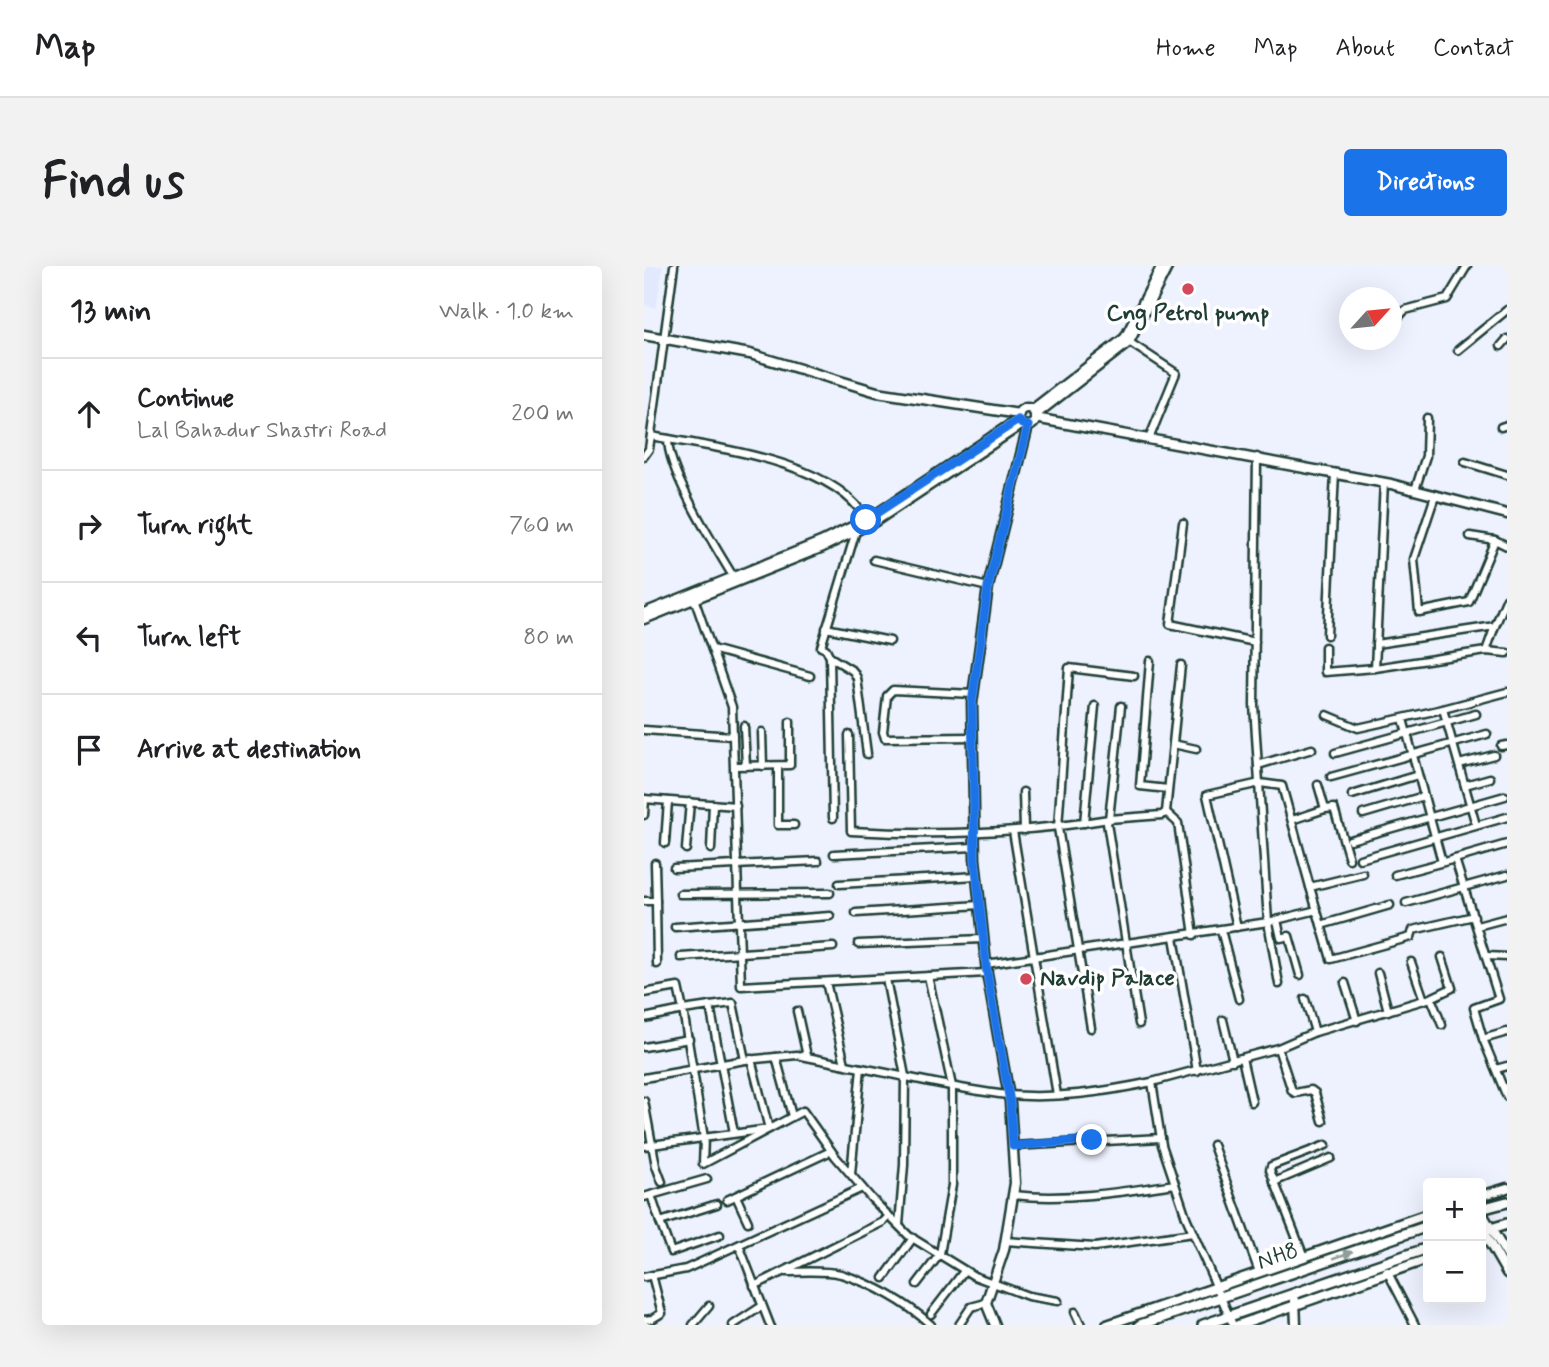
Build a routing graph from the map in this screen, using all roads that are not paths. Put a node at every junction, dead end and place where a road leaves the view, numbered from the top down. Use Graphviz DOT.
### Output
graph roads {
  1 [pos="674,266"];
  2 [pos="1162,266"];
  3 [pos="1168,266"];
  4 [pos="1467,266"];
  5 [pos="1507,310"];
  6 [pos="1402,313"];
  7 [pos="644,335"];
  8 [pos="664,338"];
  9 [pos="1507,340"];
  10 [pos="1129,342"];
  11 [pos="1501,346"];
  12 [pos="1458,350"];
  13 [pos="1034,415"];
  14 [pos="1427,418"];
  15 [pos="1022,421"];
  16 [pos="651,436"];
  17 [pos="668,439"];
  18 [pos="1149,439"];
  19 [pos="644,456"];
  20 [pos="1257,457"];
  21 [pos="1465,462"];
  22 [pos="1335,472"];
  23 [pos="1507,475"];
  24 [pos="1384,482"];
  25 [pos="1415,490"];
  26 [pos="1434,496"];
  27 [pos="1507,514"];
  28 [pos="867,522"];
  29 [pos="1183,523"];
  30 [pos="856,531"];
  31 [pos="1470,536"];
  32 [pos="1494,540"];
  33 [pos="1507,546"];
  34 [pos="874,560"];
  35 [pos="734,578"];
  36 [pos="988,587"];
  37 [pos="1507,598"];
  38 [pos="695,600"];
  39 [pos="644,613"];
  40 [pos="644,619"];
  41 [pos="1495,625"];
  42 [pos="826,628"];
  43 [pos="1327,635"];
  44 [pos="890,641"];
  45 [pos="1255,642"];
  46 [pos="1376,644"];
  47 [pos="1325,647"];
  48 [pos="712,649"];
  49 [pos="1486,651"];
  50 [pos="1507,653"];
  51 [pos="830,657"];
  52 [pos="1150,661"];
  53 [pos="1181,665"];
  54 [pos="1375,668"];
  55 [pos="810,676"];
  56 [pos="1134,676"];
  57 [pos="973,694"];
  58 [pos="1507,694"];
  59 [pos="1095,706"];
  60 [pos="1121,706"];
  61 [pos="1443,709"];
  62 [pos="1476,714"];
  63 [pos="1327,715"];
  64 [pos="1403,719"];
  65 [pos="790,722"];
  66 [pos="1447,722"];
  67 [pos="744,726"];
  68 [pos="644,730"];
  69 [pos="762,732"];
  70 [pos="1407,733"];
  71 [pos="1487,734"];
  72 [pos="849,735"];
  73 [pos="733,736"];
  74 [pos="973,737"];
  75 [pos="1453,743"];
  76 [pos="1173,744"];
  77 [pos="1196,749"];
  78 [pos="1312,749"];
  79 [pos="1335,753"];
  80 [pos="867,754"];
  81 [pos="1494,755"];
  82 [pos="1412,756"];
  83 [pos="1459,764"];
  84 [pos="1258,765"];
  85 [pos="734,766"];
  86 [pos="747,766"];
  87 [pos="763,766"];
  88 [pos="778,766"];
  89 [pos="1418,775"];
  90 [pos="1331,777"];
  91 [pos="1490,778"];
  92 [pos="1260,783"];
  93 [pos="1318,785"];
  94 [pos="1465,785"];
  95 [pos="1168,789"];
  96 [pos="1023,792"];
  97 [pos="1352,795"];
  98 [pos="1424,796"];
  99 [pos="1505,796"];
  100 [pos="644,799"];
  101 [pos="668,801"];
  102 [pos="690,802"];
  103 [pos="713,804"];
  104 [pos="736,806"];
  105 [pos="1471,806"];
  106 [pos="1325,809"];
  107 [pos="1166,812"];
  108 [pos="1363,814"];
  109 [pos="644,815"];
  110 [pos="1430,816"];
  111 [pos="1507,817"];
  112 [pos="833,818"];
  113 [pos="1110,819"];
  114 [pos="1292,820"];
  115 [pos="1084,823"];
  116 [pos="794,825"];
  117 [pos="1476,825"];
  118 [pos="1058,828"];
  119 [pos="1024,830"];
  120 [pos="1013,831"];
  121 [pos="974,833"];
  122 [pos="1436,837"];
  123 [pos="1350,840"];
  124 [pos="665,843"];
  125 [pos="1507,844"];
  126 [pos="974,847"];
  127 [pos="686,849"];
  128 [pos="711,849"];
  129 [pos="834,854"];
  130 [pos="1349,859"];
  131 [pos="1360,859"];
  132 [pos="1455,859"];
  133 [pos="818,860"];
  134 [pos="1443,862"];
  135 [pos="655,863"];
  136 [pos="738,864"];
  137 [pos="674,868"];
  138 [pos="1363,874"];
  139 [pos="1395,875"];
  140 [pos="1507,875"];
  141 [pos="976,876"];
  142 [pos="839,884"];
  143 [pos="1464,886"];
  144 [pos="1310,887"];
  145 [pos="830,893"];
  146 [pos="680,894"];
  147 [pos="739,895"];
  148 [pos="644,901"];
  149 [pos="656,901"];
  150 [pos="1406,903"];
  151 [pos="980,905"];
  152 [pos="1390,905"];
  153 [pos="1317,910"];
  154 [pos="856,914"];
  155 [pos="830,916"];
  156 [pos="1474,916"];
  157 [pos="1507,918"];
  158 [pos="1277,920"];
  159 [pos="1268,922"];
  160 [pos="740,924"];
  161 [pos="1321,926"];
  162 [pos="1477,926"];
  163 [pos="675,927"];
  164 [pos="1237,927"];
  165 [pos="1221,930"];
  166 [pos="1194,934"];
  167 [pos="1174,937"];
  168 [pos="984,939"];
  169 [pos="859,944"];
  170 [pos="1126,944"];
  171 [pos="833,947"];
  172 [pos="1078,951"];
  173 [pos="741,955"];
  174 [pos="1487,956"];
  175 [pos="681,957"];
  176 [pos="1034,957"];
  177 [pos="1442,957"];
  178 [pos="1507,957"];
  179 [pos="1411,962"];
  180 [pos="657,964"];
  181 [pos="987,968"];
  182 [pos="1378,973"];
  183 [pos="1300,975"];
  184 [pos="928,976"];
  185 [pos="886,979"];
  186 [pos="826,982"];
  187 [pos="1279,984"];
  188 [pos="1345,984"];
  189 [pos="644,993"];
  190 [pos="1507,997"];
  191 [pos="1239,999"];
  192 [pos="1305,999"];
  193 [pos="1428,999"];
  194 [pos="1499,999"];
  195 [pos="710,1006"];
  196 [pos="683,1010"];
  197 [pos="797,1011"];
  198 [pos="1388,1011"];
  199 [pos="644,1018"];
  200 [pos="1223,1020"];
  201 [pos="1357,1021"];
  202 [pos="1139,1024"];
  203 [pos="1442,1025"];
  204 [pos="1091,1028"];
  205 [pos="1315,1032"];
  206 [pos="1507,1032"];
  207 [pos="689,1039"];
  208 [pos="1483,1039"];
  209 [pos="644,1047"];
  210 [pos="1278,1048"];
  211 [pos="807,1056"];
  212 [pos="776,1057"];
  213 [pos="1242,1058"];
  214 [pos="748,1059"];
  215 [pos="1233,1061"];
  216 [pos="721,1064"];
  217 [pos="845,1064"];
  218 [pos="1507,1066"];
  219 [pos="861,1068"];
  220 [pos="694,1069"];
  221 [pos="1496,1069"];
  222 [pos="1197,1071"];
  223 [pos="905,1076"];
  224 [pos="644,1078"];
  225 [pos="1152,1082"];
  226 [pos="952,1086"];
  227 [pos="1009,1095"];
  228 [pos="1057,1096"];
  229 [pos="1507,1097"];
  230 [pos="644,1101"];
  231 [pos="1252,1102"];
  232 [pos="792,1116"];
  233 [pos="1323,1121"];
  234 [pos="769,1129"];
  235 [pos="734,1133"];
  236 [pos="704,1138"];
  237 [pos="1161,1138"];
  238 [pos="652,1145"];
  239 [pos="1213,1145"];
  240 [pos="1326,1145"];
  241 [pos="644,1146"];
  242 [pos="1013,1146"];
  243 [pos="831,1151"];
  244 [pos="1331,1158"];
  245 [pos="851,1174"];
  246 [pos="707,1179"];
  247 [pos="662,1182"];
  248 [pos="1274,1182"];
  249 [pos="1175,1184"];
  250 [pos="862,1188"];
  251 [pos="1507,1188"];
  252 [pos="1486,1194"];
  253 [pos="1013,1195"];
  254 [pos="648,1196"];
  255 [pos="736,1196"];
  256 [pos="727,1200"];
  257 [pos="1507,1202"];
  258 [pos="717,1204"];
  259 [pos="1486,1209"];
  260 [pos="889,1216"];
  261 [pos="1423,1216"];
  262 [pos="660,1222"];
  263 [pos="748,1222"];
  264 [pos="1507,1224"];
  265 [pos="899,1225"];
  266 [pos="1423,1228"];
  267 [pos="1193,1233"];
  268 [pos="1486,1233"];
  269 [pos="1486,1234"];
  270 [pos="720,1235"];
  271 [pos="1486,1235"];
  272 [pos="913,1238"];
  273 [pos="1005,1241"];
  274 [pos="738,1245"];
  275 [pos="1423,1250"];
  276 [pos="940,1254"];
  277 [pos="1507,1255"];
  278 [pos="1304,1257"];
  279 [pos="1423,1260"];
  280 [pos="1385,1268"];
  281 [pos="964,1271"];
  282 [pos="786,1272"];
  283 [pos="1259,1272"];
  284 [pos="1507,1273"];
  285 [pos="652,1276"];
  286 [pos="644,1277"];
  287 [pos="884,1278"];
  288 [pos="993,1282"];
  289 [pos="917,1284"];
  290 [pos="754,1286"];
  291 [pos="1217,1287"];
  292 [pos="1294,1293"];
  293 [pos="1221,1297"];
  294 [pos="1058,1301"];
  295 [pos="986,1303"];
  296 [pos="1295,1305"];
  297 [pos="709,1306"];
  298 [pos="762,1306"];
  299 [pos="1075,1312"];
  300 [pos="931,1314"];
  301 [pos="644,1320"];
  302 [pos="1231,1320"];
  303 [pos="693,1325"];
  304 [pos="733,1325"];
  305 [pos="770,1325"];
  306 [pos="930,1325"];
  307 [pos="958,1325"];
  308 [pos="995,1325"];
  309 [pos="1081,1325"];
  310 [pos="1107,1325"];
  311 [pos="1139,1325"];
  312 [pos="1203,1325"];
  313 [pos="1238,1325"];
  314 [pos="1296,1325"];
  315 [pos="1415,1325"];
  1 -- 8 [label="street"];
  2 -- 13 [label="street"];
  3 -- 10 [label="street"];
  4 -- 6 [label="street"];
  5 -- 12 [label="street"];
  7 -- 8 [label="street"];
  8 -- 15 [label="street"];
  8 -- 16 [label="street"];
  9 -- 11 [label="street"];
  10 -- 13 [label="street"];
  10 -- 18 [label="street"];
  13 -- 15 [label="street"];
  13 -- 15 [label="street"];
  13 -- 18 [label="street"];
  14 -- 25 [label="street"];
  15 -- 28 [label="street"];
  15 -- 36 [label="street"];
  16 -- 17 [label="street"];
  16 -- 19 [label="street"];
  17 -- 28 [label="street"];
  17 -- 35 [label="street"];
  18 -- 20 [label="street"];
  20 -- 22 [label="street"];
  20 -- 45 [label="street"];
  21 -- 23 [label="street"];
  22 -- 24 [label="street"];
  22 -- 43 [label="street"];
  24 -- 25 [label="street"];
  24 -- 46 [label="street"];
  25 -- 26 [label="street"];
  26 -- 27 [label="street"];
  26 -- 32 [label="street"];
  28 -- 30 [label="street"];
  28 -- 35 [label="street"];
  29 -- 45 [label="street"];
  30 -- 38 [label="street"];
  30 -- 42 [label="street"];
  31 -- 32 [label="street"];
  32 -- 33 [label="street"];
  34 -- 36 [label="street"];
  35 -- 39 [label="street"];
  36 -- 57 [label="street"];
  37 -- 41 [label="street"];
  38 -- 40 [label="street"];
  38 -- 48 [label="street"];
  41 -- 46 [label="street"];
  41 -- 49 [label="street"];
  42 -- 44 [label="street"];
  42 -- 51 [label="street"];
  45 -- 84 [label="street"];
  46 -- 54 [label="street"];
  47 -- 54 [label="street"];
  48 -- 55 [label="street"];
  48 -- 73 [label="street"];
  49 -- 50 [label="street"];
  49 -- 54 [label="street"];
  51 -- 80 [label="street"];
  51 -- 112 [label="street"];
  52 -- 95 [label="street"];
  53 -- 76 [label="street"];
  56 -- 118 [label="street"];
  57 -- 74 [label="street"];
  57 -- 74 [label="street"];
  58 -- 61 [label="street"];
  59 -- 115 [label="street"];
  60 -- 113 [label="street"];
  61 -- 64 [label="street"];
  61 -- 66 [label="street"];
  62 -- 66 [label="street"];
  63 -- 64 [label="street"];
  64 -- 70 [label="street"];
  65 -- 88 [label="street"];
  66 -- 70 [label="street"];
  66 -- 75 [label="street"];
  67 -- 86 [label="street"];
  68 -- 73 [label="street"];
  69 -- 87 [label="street"];
  70 -- 79 [label="street"];
  70 -- 82 [label="street"];
  71 -- 75 [label="street"];
  72 -- 121 [label="street"];
  73 -- 85 [label="street"];
  74 -- 121 [label="street"];
  75 -- 82 [label="street"];
  75 -- 83 [label="street"];
  76 -- 77 [label="street"];
  76 -- 95 [label="street"];
  78 -- 84 [label="street"];
  81 -- 83 [label="street"];
  82 -- 89 [label="street"];
  82 -- 90 [label="street"];
  83 -- 94 [label="street"];
  84 -- 92 [label="street"];
  85 -- 86 [label="street"];
  85 -- 104 [label="street"];
  86 -- 87 [label="street"];
  87 -- 88 [label="street"];
  88 -- 116 [label="street"];
  89 -- 97 [label="street"];
  89 -- 98 [label="street"];
  91 -- 94 [label="street"];
  92 -- 114 [label="street"];
  92 -- 159 [label="street"];
  92 -- 164 [label="street"];
  93 -- 106 [label="street"];
  94 -- 105 [label="street"];
  95 -- 107 [label="street"];
  96 -- 119 [label="street"];
  98 -- 108 [label="street"];
  98 -- 110 [label="street"];
  99 -- 105 [label="street"];
  100 -- 101 [label="street"];
  100 -- 109 [label="street"];
  101 -- 102 [label="street"];
  101 -- 124 [label="street"];
  102 -- 103 [label="street"];
  102 -- 127 [label="street"];
  103 -- 104 [label="street"];
  103 -- 128 [label="street"];
  104 -- 136 [label="street"];
  105 -- 110 [label="street"];
  105 -- 117 [label="street"];
  106 -- 114 [label="street"];
  106 -- 130 [label="street"];
  107 -- 113 [label="street"];
  107 -- 166 [label="street"];
  110 -- 122 [label="street"];
  110 -- 123 [label="street"];
  111 -- 117 [label="street"];
  113 -- 115 [label="street"];
  113 -- 170 [label="street"];
  114 -- 144 [label="street"];
  115 -- 118 [label="street"];
  117 -- 122 [label="street"];
  118 -- 119 [label="street"];
  118 -- 172 [label="street"];
  119 -- 120 [label="street"];
  120 -- 121 [label="street"];
  120 -- 176 [label="street"];
  121 -- 126 [label="street"];
  122 -- 131 [label="street"];
  122 -- 134 [label="street"];
  125 -- 132 [label="street"];
  126 -- 129 [label="street"];
  126 -- 141 [label="street"];
  132 -- 134 [label="street"];
  132 -- 143 [label="street"];
  133 -- 136 [label="street"];
  134 -- 139 [label="street"];
  135 -- 149 [label="street"];
  136 -- 137 [label="street"];
  136 -- 147 [label="street"];
  138 -- 144 [label="street"];
  140 -- 143 [label="street"];
  141 -- 142 [label="street"];
  141 -- 151 [label="street"];
  143 -- 150 [label="street"];
  143 -- 156 [label="street"];
  144 -- 153 [label="street"];
  145 -- 147 [label="street"];
  146 -- 147 [label="street"];
  147 -- 160 [label="street"];
  148 -- 149 [label="street"];
  149 -- 180 [label="street"];
  151 -- 154 [label="street"];
  151 -- 168 [label="street"];
  152 -- 161 [label="street"];
  153 -- 158 [label="street"];
  153 -- 161 [label="street"];
  155 -- 160 [label="street"];
  156 -- 161 [label="street"];
  156 -- 162 [label="street"];
  157 -- 162 [label="street"];
  158 -- 159 [label="street"];
  158 -- 183 [label="street"];
  159 -- 164 [label="street"];
  159 -- 187 [label="street"];
  160 -- 163 [label="street"];
  160 -- 173 [label="street"];
  162 -- 174 [label="street"];
  164 -- 165 [label="street"];
  165 -- 166 [label="street"];
  165 -- 191 [label="street"];
  166 -- 167 [label="street"];
  167 -- 170 [label="street"];
  167 -- 222 [label="street"];
  168 -- 169 [label="street"];
  168 -- 181 [label="street"];
  170 -- 172 [label="street"];
  170 -- 202 [label="street"];
  171 -- 173 [label="street"];
  172 -- 176 [label="street"];
  172 -- 204 [label="street"];
  173 -- 175 [label="street"];
  173 -- 186 [label="street"];
  174 -- 178 [label="street"];
  174 -- 194 [label="street"];
  176 -- 181 [label="street"];
  176 -- 228 [label="street"];
  177 -- 193 [label="street"];
  179 -- 193 [label="street"];
  181 -- 184 [label="street"];
  181 -- 227 [label="street"];
  182 -- 198 [label="street"];
  184 -- 185 [label="street"];
  184 -- 226 [label="street"];
  185 -- 186 [label="street"];
  185 -- 223 [label="street"];
  186 -- 217 [label="street"];
  188 -- 201 [label="street"];
  189 -- 196 [label="street"];
  190 -- 194 [label="street"];
  192 -- 205 [label="street"];
  193 -- 198 [label="street"];
  193 -- 203 [label="street"];
  194 -- 208 [label="street"];
  195 -- 196 [label="street"];
  195 -- 214 [label="street"];
  195 -- 216 [label="street"];
  196 -- 199 [label="street"];
  196 -- 207 [label="street"];
  197 -- 211 [label="street"];
  198 -- 201 [label="street"];
  200 -- 215 [label="street"];
  201 -- 205 [label="street"];
  205 -- 210 [label="street"];
  206 -- 208 [label="street"];
  207 -- 209 [label="street"];
  207 -- 220 [label="street"];
  208 -- 221 [label="street"];
  210 -- 213 [label="street"];
  210 -- 233 [label="street"];
  211 -- 212 [label="street"];
  211 -- 217 [label="street"];
  212 -- 214 [label="street"];
  212 -- 232 [label="street"];
  213 -- 215 [label="street"];
  213 -- 231 [label="street"];
  214 -- 216 [label="street"];
  214 -- 234 [label="street"];
  215 -- 222 [label="street"];
  216 -- 220 [label="street"];
  216 -- 235 [label="street"];
  217 -- 219 [label="street"];
  218 -- 221 [label="street"];
  219 -- 223 [label="street"];
  219 -- 245 [label="street"];
  220 -- 224 [label="street"];
  220 -- 236 [label="street"];
  221 -- 229 [label="street"];
  222 -- 225 [label="street"];
  223 -- 226 [label="street"];
  223 -- 265 [label="street"];
  225 -- 228 [label="street"];
  225 -- 237 [label="street"];
  226 -- 227 [label="street"];
  226 -- 276 [label="street"];
  227 -- 228 [label="street"];
  227 -- 242 [label="street"];
  230 -- 238 [label="street"];
  232 -- 234 [label="street"];
  232 -- 243 [label="street"];
  234 -- 235 [label="street"];
  234 -- 236 [label="street"];
  235 -- 236 [label="street"];
  236 -- 238 [label="street"];
  237 -- 242 [label="street"];
  237 -- 249 [label="street"];
  238 -- 241 [label="street"];
  238 -- 247 [label="street"];
  239 -- 283 [label="street"];
  240 -- 248 [label="street"];
  242 -- 253 [label="street"];
  243 -- 245 [label="street"];
  243 -- 255 [label="street"];
  244 -- 248 [label="street"];
  245 -- 250 [label="street"];
  246 -- 254 [label="street"];
  248 -- 278 [label="street"];
  249 -- 253 [label="street"];
  249 -- 267 [label="street"];
  250 -- 260 [label="street"];
  250 -- 274 [label="street"];
  251 -- 252 [label="street"];
  253 -- 273 [label="street"];
  254 -- 262 [label="street"];
  255 -- 256 [label="street"];
  255 -- 263 [label="street"];
  257 -- 259 [label="main road"];
  258 -- 262 [label="street"];
  260 -- 265 [label="street"];
  260 -- 282 [label="street"];
  261 -- 278 [label="street"];
  262 -- 270 [label="street"];
  264 -- 268 [label="main road"];
  265 -- 272 [label="street"];
  293 -- 266 [label="main road, NH8, one-way"];
  267 -- 273 [label="street"];
  267 -- 291 [label="street"];
  269 -- 277 [label="street"];
  271 -- 284 [label="street"];
  272 -- 276 [label="street"];
  272 -- 287 [label="street"];
  273 -- 288 [label="street"];
  274 -- 285 [label="street"];
  274 -- 290 [label="street"];
  275 -- 280 [label="main road, NH8"];
  276 -- 281 [label="street"];
  276 -- 289 [label="street"];
  278 -- 283 [label="street"];
  279 -- 280 [label="street"];
  280 -- 292 [label="main road, NH8"];
  280 -- 296 [label="street"];
  280 -- 315 [label="street"];
  281 -- 288 [label="street"];
  281 -- 300 [label="street"];
  282 -- 290 [label="street"];
  282 -- 306 [label="street"];
  283 -- 291 [label="street"];
  285 -- 286 [label="street"];
  285 -- 301 [label="street"];
  288 -- 294 [label="street"];
  288 -- 295 [label="street"];
  290 -- 298 [label="street"];
  291 -- 293 [label="street"];
  291 -- 310 [label="street"];
  292 -- 296 [label="street"];
  292 -- 302 [label="main road, NH8"];
  293 -- 302 [label="street"];
  293 -- 311 [label="main road, NH8"];
  295 -- 307 [label="street"];
  295 -- 308 [label="street"];
  296 -- 313 [label="street"];
  296 -- 314 [label="street"];
  297 -- 303 [label="street"];
  298 -- 304 [label="street"];
  298 -- 305 [label="street"];
  299 -- 309 [label="street"];
  302 -- 312 [label="main road, NH8"];
}
